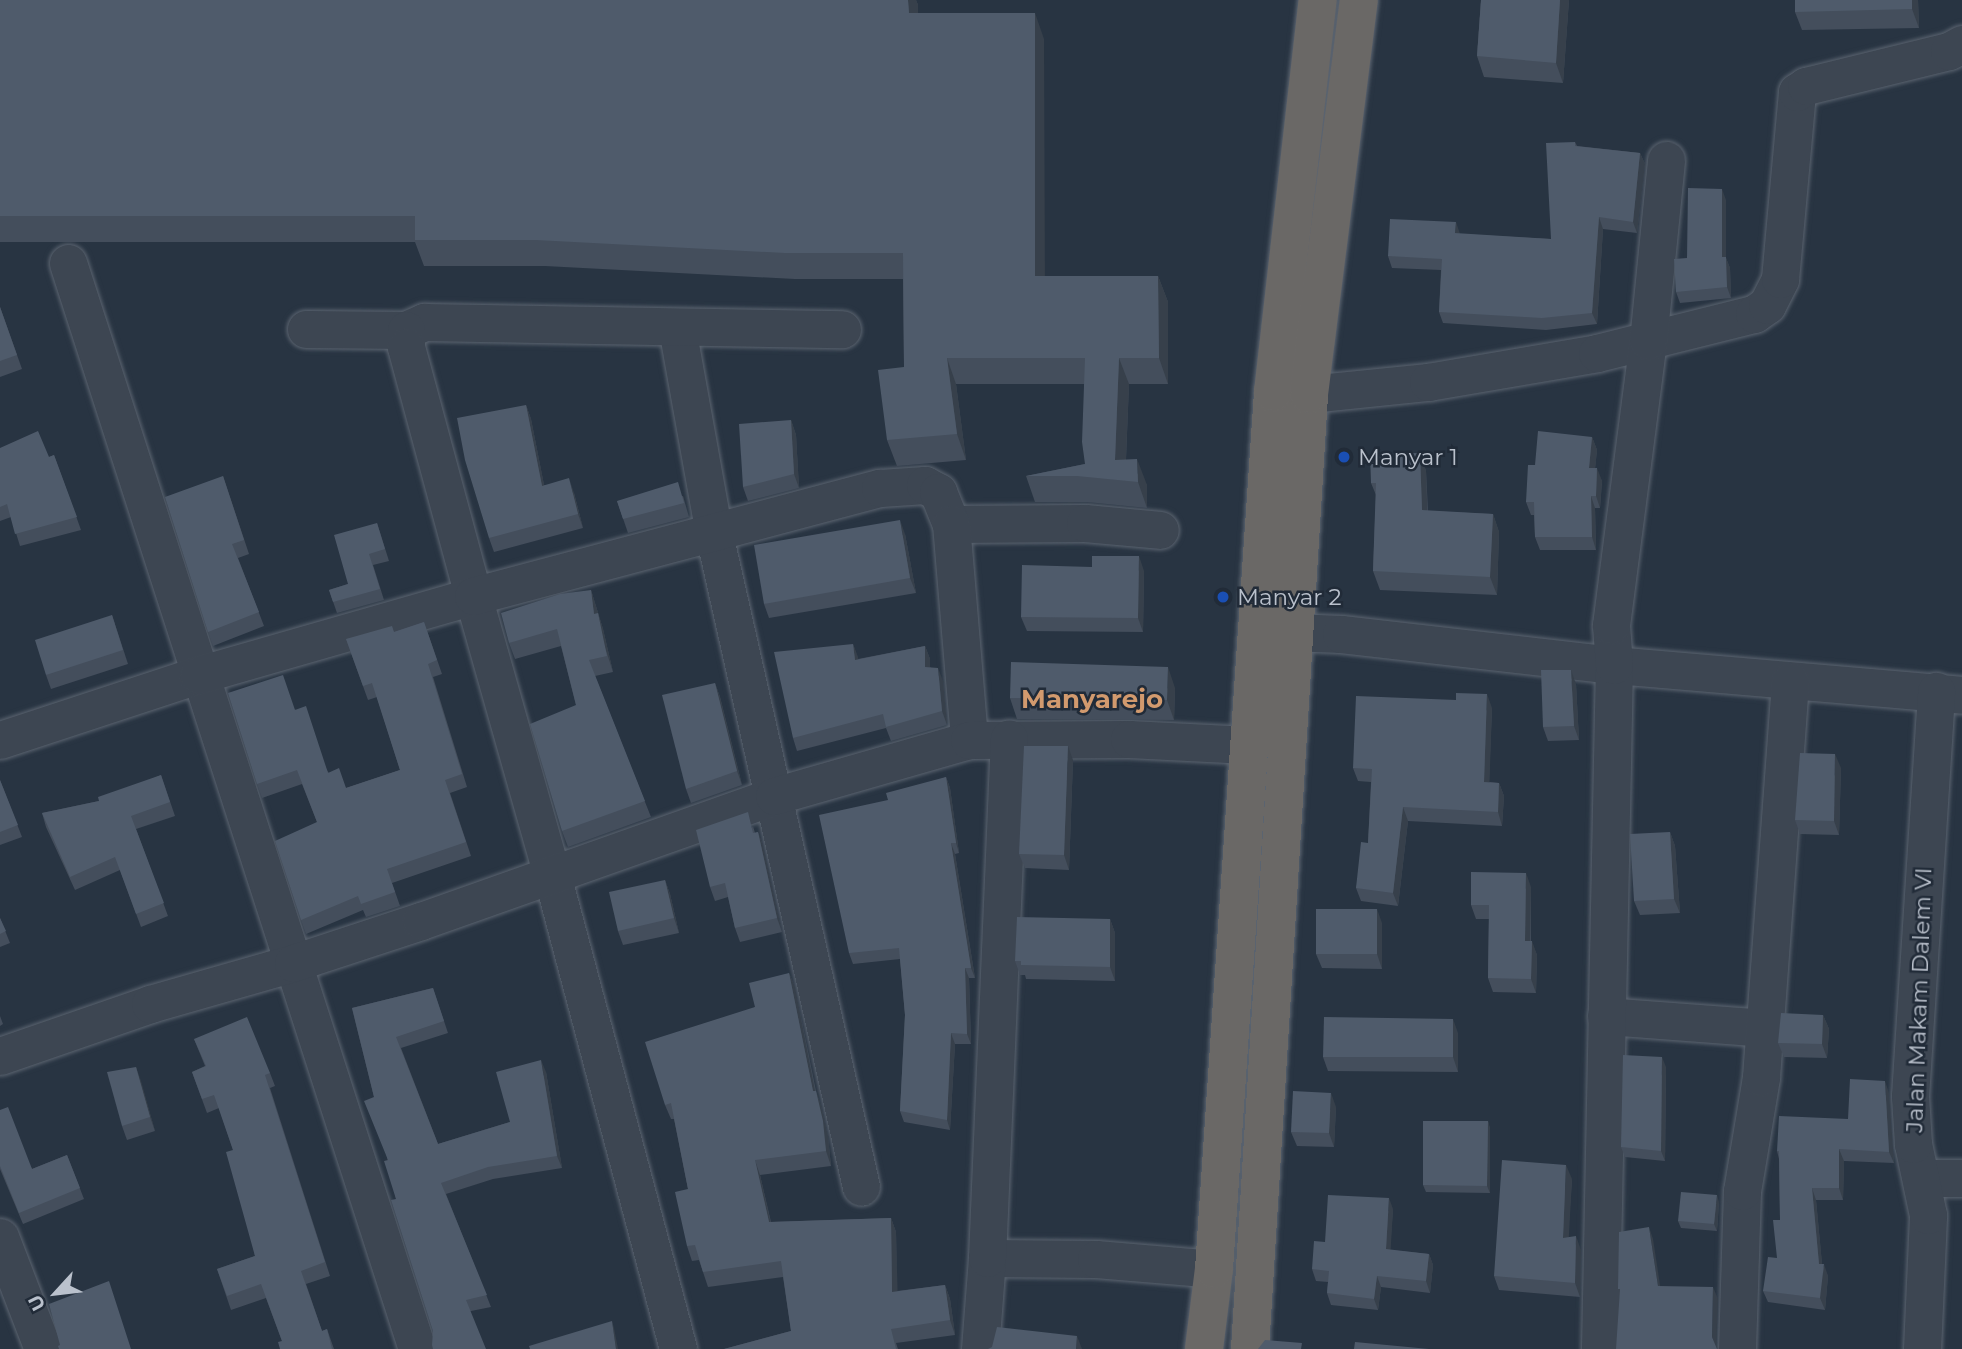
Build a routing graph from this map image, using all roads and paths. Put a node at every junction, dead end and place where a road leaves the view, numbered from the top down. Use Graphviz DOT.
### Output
graph roads {
  1 [pos="1318,0"];
  2 [pos="1359,0"];
  3 [pos="1962,44"];
  4 [pos="1666,160"];
  5 [pos="68,263"];
  6 [pos="677,328"];
  7 [pos="306,329"];
  8 [pos="842,329"];
  9 [pos="406,330"];
  10 [pos="1648,341"];
  11 [pos="1309,394"];
  12 [pos="951,524"];
  13 [pos="1160,530"];
  14 [pos="714,534"];
  15 [pos="473,596"];
  16 [pos="1292,632"];
  17 [pos="1614,665"];
  18 [pos="198,675"];
  19 [pos="1790,681"];
  20 [pos="1949,693"];
  21 [pos="1009,738"];
  22 [pos="0,740"];
  23 [pos="969,740"];
  24 [pos="1248,745"];
  25 [pos="774,796"];
  26 [pos="552,875"];
  27 [pos="293,963"];
  28 [pos="1606,1016"];
  29 [pos="1765,1028"];
  30 [pos="0,1056"];
  31 [pos="1922,1178"];
  32 [pos="1962,1178"];
  33 [pos="861,1187"];
  34 [pos="0,1237"];
  35 [pos="988,1258"];
  36 [pos="1214,1269"];
  37 [pos="43,1349"];
  38 [pos="417,1349"];
  39 [pos="678,1349"];
  40 [pos="980,1349"];
  41 [pos="1204,1349"];
  42 [pos="1250,1349"];
  43 [pos="1600,1349"];
  44 [pos="1737,1349"];
  45 [pos="1922,1349"];
  1 -- 24 [label="highway"];
  2 -- 11 [label="highway"];
  3 -- 10 [label="street"];
  4 -- 10 [label="street"];
  5 -- 18 [label="street"];
  6 -- 8 [label="street"];
  6 -- 9 [label="street"];
  6 -- 14 [label="street"];
  7 -- 9 [label="street"];
  9 -- 15 [label="street"];
  10 -- 11 [label="street"];
  10 -- 17 [label="street"];
  11 -- 16 [label="highway"];
  12 -- 13 [label="street"];
  12 -- 14 [label="street"];
  12 -- 23 [label="street"];
  14 -- 15 [label="street"];
  14 -- 25 [label="street"];
  15 -- 18 [label="street"];
  15 -- 26 [label="street"];
  16 -- 17 [label="street"];
  16 -- 42 [label="highway"];
  17 -- 19 [label="street"];
  17 -- 28 [label="street"];
  18 -- 22 [label="street"];
  18 -- 27 [label="street"];
  19 -- 20 [label="street"];
  19 -- 29 [label="street"];
  20 -- 31 [label="street, Jalan Makam Dalem VI"];
  21 -- 23 [label="street"];
  21 -- 24 [label="street"];
  21 -- 35 [label="street"];
  23 -- 25 [label="street"];
  24 -- 36 [label="highway"];
  25 -- 26 [label="street"];
  25 -- 33 [label="street"];
  26 -- 27 [label="street"];
  26 -- 39 [label="street"];
  27 -- 30 [label="street"];
  27 -- 38 [label="street"];
  28 -- 29 [label="street"];
  28 -- 43 [label="street"];
  29 -- 44 [label="street"];
  31 -- 32 [label="street"];
  31 -- 45 [label="street, Jalan Makam Dalem VI"];
  34 -- 37 [label="street"];
  35 -- 36 [label="street"];
  35 -- 40 [label="street"];
  36 -- 41 [label="highway"];
}
